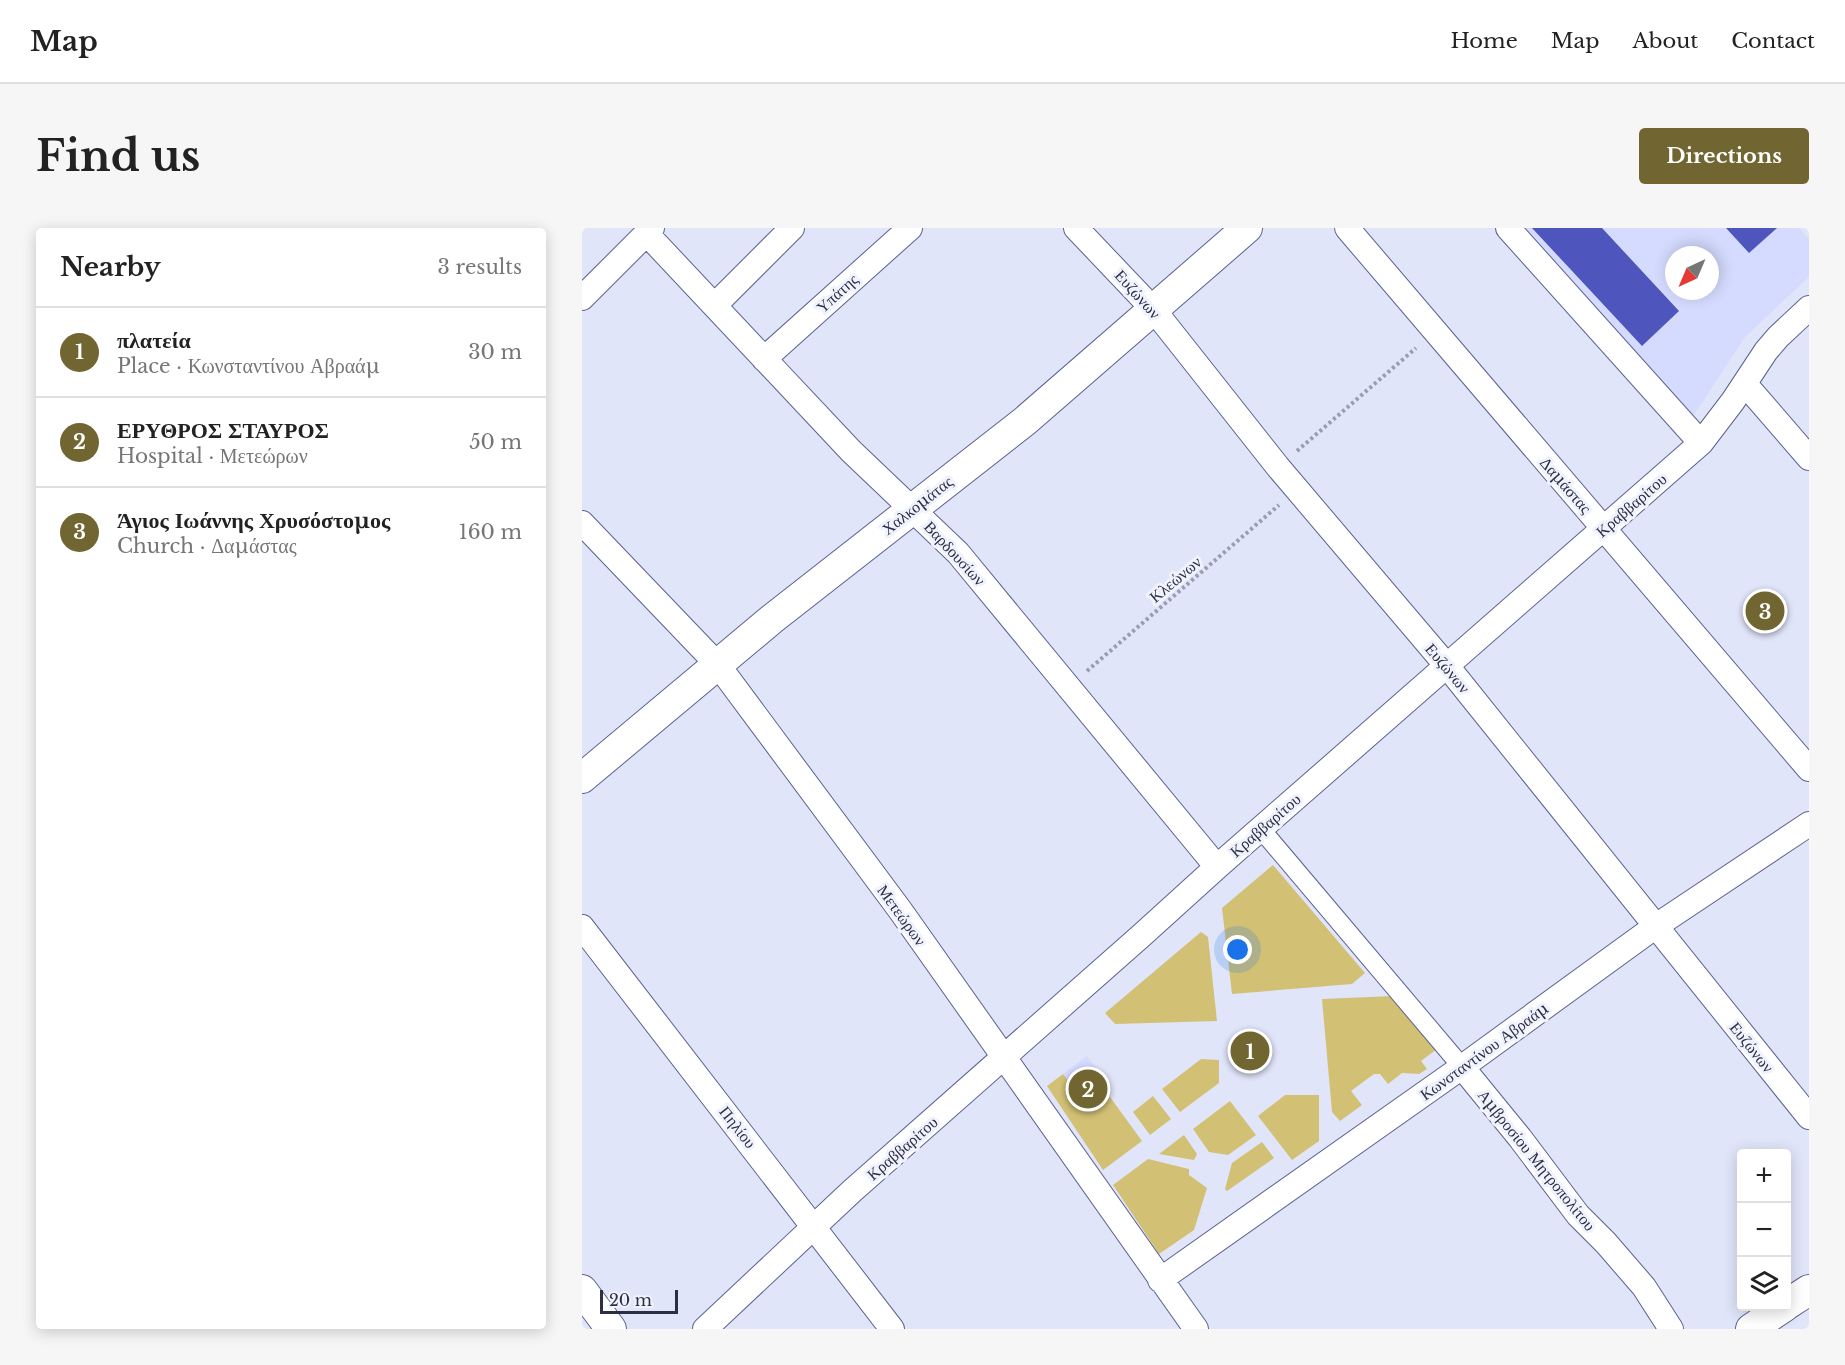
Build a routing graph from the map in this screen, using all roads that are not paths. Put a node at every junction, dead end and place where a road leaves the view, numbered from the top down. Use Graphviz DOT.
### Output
graph roads {
  1 [pos="792,228"];
  2 [pos="910,228"];
  3 [pos="1076,228"];
  4 [pos="1247,228"];
  5 [pos="1347,228"];
  6 [pos="1508,228"];
  7 [pos="649,231"];
  8 [pos="582,298"];
  9 [pos="715,306"];
  10 [pos="1809,308"];
  11 [pos="1153,309"];
  12 [pos="764,359"];
  13 [pos="1745,384"];
  14 [pos="1701,443"];
  15 [pos="1809,458"];
  16 [pos="912,508"];
  17 [pos="582,523"];
  18 [pos="1603,528"];
  19 [pos="718,665"];
  20 [pos="1447,666"];
  21 [pos="1809,769"];
  22 [pos="582,778"];
  23 [pos="1809,824"];
  24 [pos="1260,828"];
  25 [pos="1216,867"];
  26 [pos="1656,926"];
  27 [pos="582,927"];
  28 [pos="1004,1058"];
  29 [pos="1462,1067"];
  30 [pos="1809,1118"];
  31 [pos="814,1227"];
  32 [pos="1160,1280"];
  33 [pos="582,1290"];
  34 [pos="1809,1290"];
  35 [pos="1791,1303"];
  36 [pos="1778,1311"];
  37 [pos="611,1329"];
  38 [pos="705,1329"];
  39 [pos="892,1329"];
  40 [pos="1196,1329"];
  41 [pos="1671,1329"];
  42 [pos="1750,1329"];
  1 -- 9 [label="street"];
  2 -- 12 [label="street, Υπάτης"];
  3 -- 11 [label="street, Ευζώνων"];
  4 -- 11 [label="street, Χαλκομάτας"];
  5 -- 18 [label="street, Δαμάστας"];
  6 -- 14 [label="street"];
  7 -- 8 [label="street"];
  7 -- 9 [label="street, Βαρδουσίων"];
  9 -- 12 [label="street, Βαρδουσίων"];
  10 -- 13 [label="street, Κραββαρίτου"];
  11 -- 16 [label="street, Χαλκομάτας"];
  11 -- 20 [label="street, Ευζώνων"];
  12 -- 16 [label="street, Βαρδουσίων"];
  13 -- 14 [label="street, Κραββαρίτου"];
  13 -- 15 [label="street"];
  14 -- 18 [label="street, Κραββαρίτου"];
  16 -- 19 [label="street, Χαλκομάτας"];
  16 -- 25 [label="street, Βαρδουσίων"];
  17 -- 19 [label="street, Μετεώρων"];
  18 -- 20 [label="street, Κραββαρίτου"];
  18 -- 21 [label="street, Δαμάστας"];
  19 -- 22 [label="street, Χαλκομάτας"];
  19 -- 28 [label="street, Μετεώρων"];
  20 -- 24 [label="street, Κραββαρίτου"];
  20 -- 26 [label="street, Ευζώνων"];
  23 -- 26 [label="street, Κωνσταντίνου Αβραάμ"];
  24 -- 25 [label="street, Κραββαρίτου"];
  24 -- 29 [label="street, Αμβροσίου Μητροπολίτου"];
  25 -- 28 [label="street, Κραββαρίτου"];
  26 -- 29 [label="street, Κωνσταντίνου Αβραάμ"];
  26 -- 30 [label="street, Ευζώνων"];
  27 -- 31 [label="street, Πηλίου"];
  28 -- 31 [label="street, Κραββαρίτου"];
  28 -- 32 [label="street, Μετεώρων"];
  29 -- 32 [label="street, Κωνσταντίνου Αβραάμ"];
  29 -- 41 [label="street, Αμβροσίου Μητροπολίτου"];
  31 -- 38 [label="street, Κραββαρίτου"];
  31 -- 39 [label="street, Πηλίου"];
  32 -- 40 [label="street, Μετεώρων"];
  33 -- 37 [label="street"];
  34 -- 35 [label="street"];
  36 -- 42 [label="street"];
}
